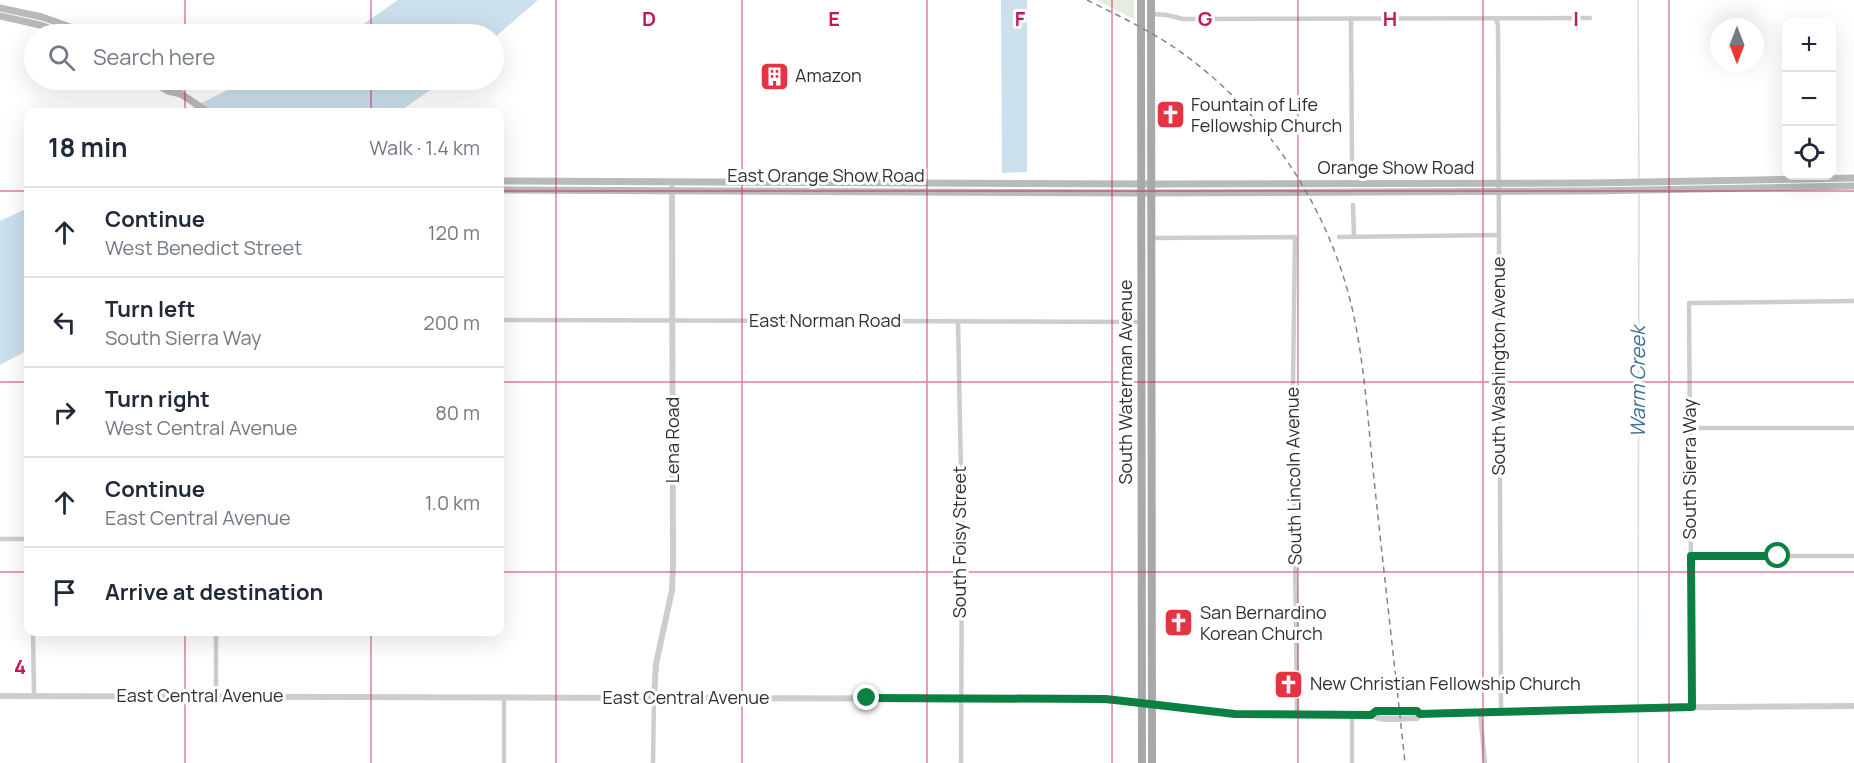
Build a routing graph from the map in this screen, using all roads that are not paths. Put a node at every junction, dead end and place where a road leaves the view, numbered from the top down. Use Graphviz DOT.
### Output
graph roads {
  1 [pos="1141,0"];
  2 [pos="1151,0"];
  3 [pos="0,8"];
  4 [pos="1151,14"];
  5 [pos="0,16"];
  6 [pos="1351,18"];
  7 [pos="1590,18"];
  8 [pos="1496,19"];
  9 [pos="36,24"];
  10 [pos="62,24"];
  11 [pos="166,90"];
  12 [pos="177,90"];
  13 [pos="180,94"];
  14 [pos="202,108"];
  15 [pos="1353,165"];
  16 [pos="1854,178"];
  17 [pos="504,181"];
  18 [pos="602,181"];
  19 [pos="672,182"];
  20 [pos="976,183"];
  21 [pos="1141,184"];
  22 [pos="1854,186"];
  23 [pos="1497,187"];
  24 [pos="1151,188"];
  25 [pos="504,190"];
  26 [pos="601,190"];
  27 [pos="672,190"];
  28 [pos="976,192"];
  29 [pos="1141,193"];
  30 [pos="1353,205"];
  31 [pos="1498,235"];
  32 [pos="1339,237"];
  33 [pos="1354,237"];
  34 [pos="1151,238"];
  35 [pos="1854,301"];
  36 [pos="504,320"];
  37 [pos="673,320"];
  38 [pos="958,321"];
  39 [pos="1141,322"];
  40 [pos="1151,322"];
  41 [pos="1691,428"];
  42 [pos="1854,428"];
  43 [pos="0,539"];
  44 [pos="24,539"];
  45 [pos="1691,556"];
  46 [pos="1854,556"];
  47 [pos="33,636"];
  48 [pos="216,636"];
  49 [pos="0,696"];
  50 [pos="34,696"];
  51 [pos="216,696"];
  52 [pos="504,697"];
  53 [pos="654,698"];
  54 [pos="960,698"];
  55 [pos="1142,702"];
  56 [pos="1152,704"];
  57 [pos="1854,706"];
  58 [pos="1692,707"];
  59 [pos="1501,712"];
  60 [pos="1480,713"];
  61 [pos="1297,715"];
  62 [pos="1352,715"];
  63 [pos="504,763"];
  64 [pos="653,763"];
  65 [pos="961,763"];
  66 [pos="1142,763"];
  67 [pos="1152,763"];
  68 [pos="1353,763"];
  69 [pos="1485,763"];
  1 -- 21 [label="main road, South Waterman Avenue"];
  2 -- 4 [label="main road, South Waterman Avenue"];
  3 -- 10 [label="main road"];
  4 -- 6 [label="street"];
  4 -- 24 [label="main road, South Waterman Avenue"];
  5 -- 9 [label="main road"];
  6 -- 8 [label="street"];
  6 -- 15 [label="street"];
  7 -- 8 [label="street"];
  8 -- 23 [label="street, South Washington Avenue"];
  11 -- 13 [label="main road"];
  12 -- 13 [label="main road"];
  13 -- 14 [label="main road"];
  16 -- 23 [label="main road, Orange Show Road"];
  17 -- 18 [label="main road, East Orange Show Road"];
  18 -- 19 [label="main road, East Orange Show Road"];
  18 -- 26 [label="main road"];
  19 -- 20 [label="main road, East Orange Show Road"];
  19 -- 27 [label="street, Lena Road"];
  20 -- 21 [label="main road, East Orange Show Road"];
  20 -- 28 [label="main road"];
  21 -- 24 [label="main road, East Orange Show Road"];
  21 -- 29 [label="main road, South Waterman Avenue"];
  22 -- 23 [label="main road, Orange Show Road"];
  23 -- 24 [label="main road, Orange Show Road"];
  23 -- 31 [label="street, South Washington Avenue"];
  24 -- 29 [label="main road, East Orange Show Road"];
  24 -- 34 [label="main road, South Waterman Avenue"];
  25 -- 26 [label="main road, East Orange Show Road"];
  26 -- 27 [label="main road, East Orange Show Road"];
  27 -- 28 [label="main road, East Orange Show Road"];
  27 -- 37 [label="street, Lena Road"];
  28 -- 29 [label="main road, East Orange Show Road"];
  29 -- 39 [label="main road, South Waterman Avenue"];
  30 -- 33 [label="street"];
  31 -- 33 [label="street"];
  31 -- 59 [label="street, South Washington Avenue"];
  32 -- 33 [label="street"];
  34 -- 40 [label="main road, South Waterman Avenue"];
  34 -- 61 [label="street, South Lincoln Avenue"];
  35 -- 41 [label="street, South Sierra Way"];
  36 -- 37 [label="street, East Norman Road"];
  37 -- 38 [label="street, East Norman Road"];
  37 -- 53 [label="street, Lena Road"];
  38 -- 39 [label="street, East Norman Road"];
  38 -- 54 [label="street, South Foisy Street"];
  39 -- 40 [label="street, East Norman Road"];
  39 -- 55 [label="main road, South Waterman Avenue"];
  40 -- 56 [label="main road, South Waterman Avenue"];
  41 -- 42 [label="street"];
  41 -- 45 [label="street, South Sierra Way"];
  43 -- 44 [label="street"];
  45 -- 46 [label="street"];
  45 -- 58 [label="street, South Sierra Way"];
  47 -- 50 [label="street"];
  48 -- 51 [label="street"];
  49 -- 50 [label="street, East Central Avenue"];
  50 -- 51 [label="street, East Central Avenue"];
  51 -- 52 [label="street, East Central Avenue"];
  52 -- 53 [label="street, East Central Avenue"];
  52 -- 63 [label="street"];
  53 -- 54 [label="street, East Central Avenue"];
  53 -- 64 [label="street"];
  54 -- 55 [label="street, East Central Avenue"];
  54 -- 65 [label="street, South Foisy Street"];
  55 -- 56 [label="street, East Central Avenue"];
  55 -- 66 [label="main road, South Waterman Avenue"];
  56 -- 61 [label="street, East Central Avenue"];
  56 -- 67 [label="main road, South Waterman Avenue"];
  57 -- 58 [label="street, East Central Avenue"];
  58 -- 59 [label="street, East Central Avenue"];
  59 -- 60 [label="street, East Central Avenue"];
  60 -- 62 [label="street, East Central Avenue"];
  60 -- 69 [label="street"];
  61 -- 62 [label="street, East Central Avenue"];
  62 -- 68 [label="street"];
}
